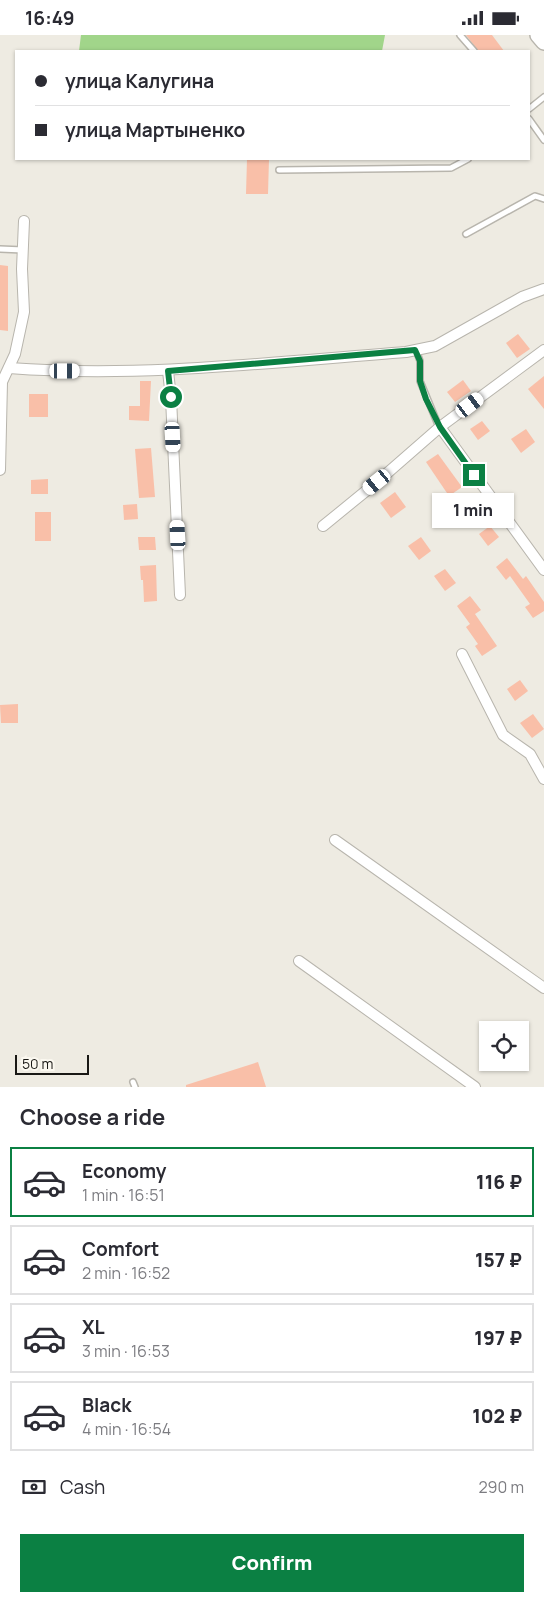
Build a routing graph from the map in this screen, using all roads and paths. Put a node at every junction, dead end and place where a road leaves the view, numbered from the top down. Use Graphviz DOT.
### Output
graph roads {
  1 [pos="460,35"];
  2 [pos="538,35"];
  3 [pos="544,42"];
  4 [pos="473,50"];
  5 [pos="544,97"];
  6 [pos="530,108"];
  7 [pos="530,120"];
  8 [pos="544,140"];
  9 [pos="466,160"];
  10 [pos="279,169"];
  11 [pos="544,199"];
  12 [pos="24,221"];
  13 [pos="466,234"];
  14 [pos="0,249"];
  15 [pos="23,249"];
  16 [pos="544,289"];
  17 [pos="415,350"];
  18 [pos="544,350"];
  19 [pos="9,368"];
  20 [pos="168,371"];
  21 [pos="440,427"];
  22 [pos="0,470"];
  23 [pos="323,526"];
  24 [pos="544,570"];
  25 [pos="180,595"];
  26 [pos="462,654"];
  27 [pos="544,779"];
  28 [pos="335,840"];
  29 [pos="300,961"];
  30 [pos="544,988"];
  31 [pos="475,1087"];
  1 -- 4 [label="lane"];
  2 -- 3 [label="main road"];
  5 -- 6 [label="lane"];
  7 -- 8 [label="lane"];
  9 -- 10 [label="lane"];
  11 -- 13 [label="lane"];
  12 -- 15 [label="street"];
  14 -- 15 [label="lane"];
  15 -- 19 [label="street"];
  16 -- 17 [label="street"];
  17 -- 20 [label="street"];
  17 -- 21 [label="lane"];
  18 -- 21 [label="street"];
  19 -- 20 [label="street"];
  19 -- 22 [label="street"];
  20 -- 25 [label="street"];
  21 -- 23 [label="street"];
  21 -- 24 [label="street"];
  26 -- 27 [label="street"];
  28 -- 30 [label="street"];
  29 -- 31 [label="street"];
}
